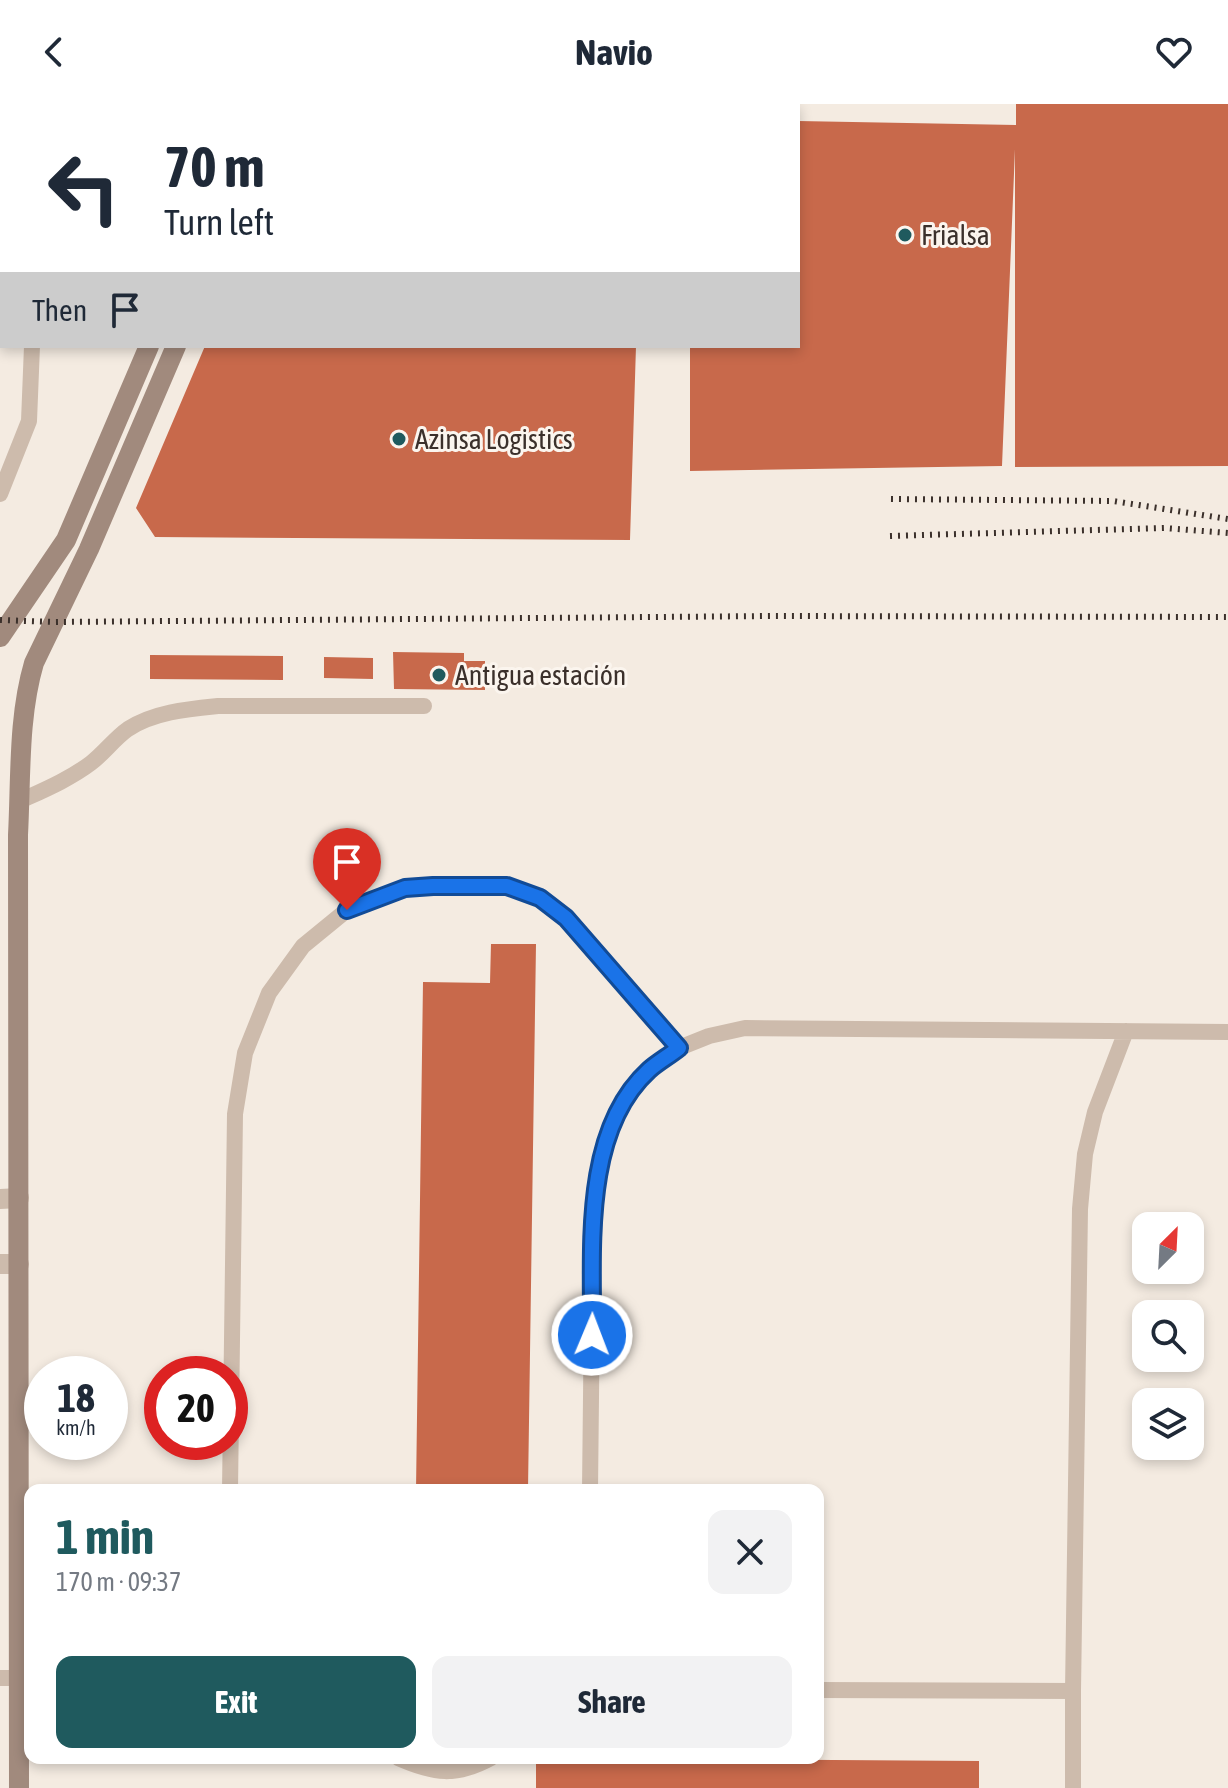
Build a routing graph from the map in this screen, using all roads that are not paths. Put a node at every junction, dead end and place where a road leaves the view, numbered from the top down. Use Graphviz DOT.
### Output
graph roads {
  1 [pos="32,348"];
  2 [pos="148,348"];
  3 [pos="175,348"];
  4 [pos="0,494"];
  5 [pos="0,637"];
  6 [pos="424,706"];
  7 [pos="20,801"];
  8 [pos="9,835"];
  9 [pos="1126,1031"];
  10 [pos="1228,1032"];
  11 [pos="679,1048"];
  12 [pos="9,1199"];
  13 [pos="10,1264"];
  14 [pos="230,1484"];
  15 [pos="590,1484"];
  16 [pos="16,1678"];
  17 [pos="824,1690"];
  18 [pos="1073,1691"];
  19 [pos="412,1764"];
  20 [pos="478,1764"];
  21 [pos="19,1788"];
  22 [pos="1073,1788"];
  1 -- 4 [label="lane"];
  2 -- 5 [label="street"];
  3 -- 7 [label="street"];
  6 -- 7 [label="lane"];
  7 -- 8 [label="street"];
  8 -- 12 [label="street"];
  9 -- 10 [label="lane"];
  9 -- 11 [label="lane"];
  9 -- 18 [label="lane"];
  11 -- 14 [label="lane"];
  11 -- 15 [label="lane"];
  12 -- 13 [label="street"];
  13 -- 16 [label="street"];
  16 -- 21 [label="street"];
  17 -- 18 [label="lane"];
  18 -- 22 [label="lane"];
  19 -- 20 [label="lane"];
}
